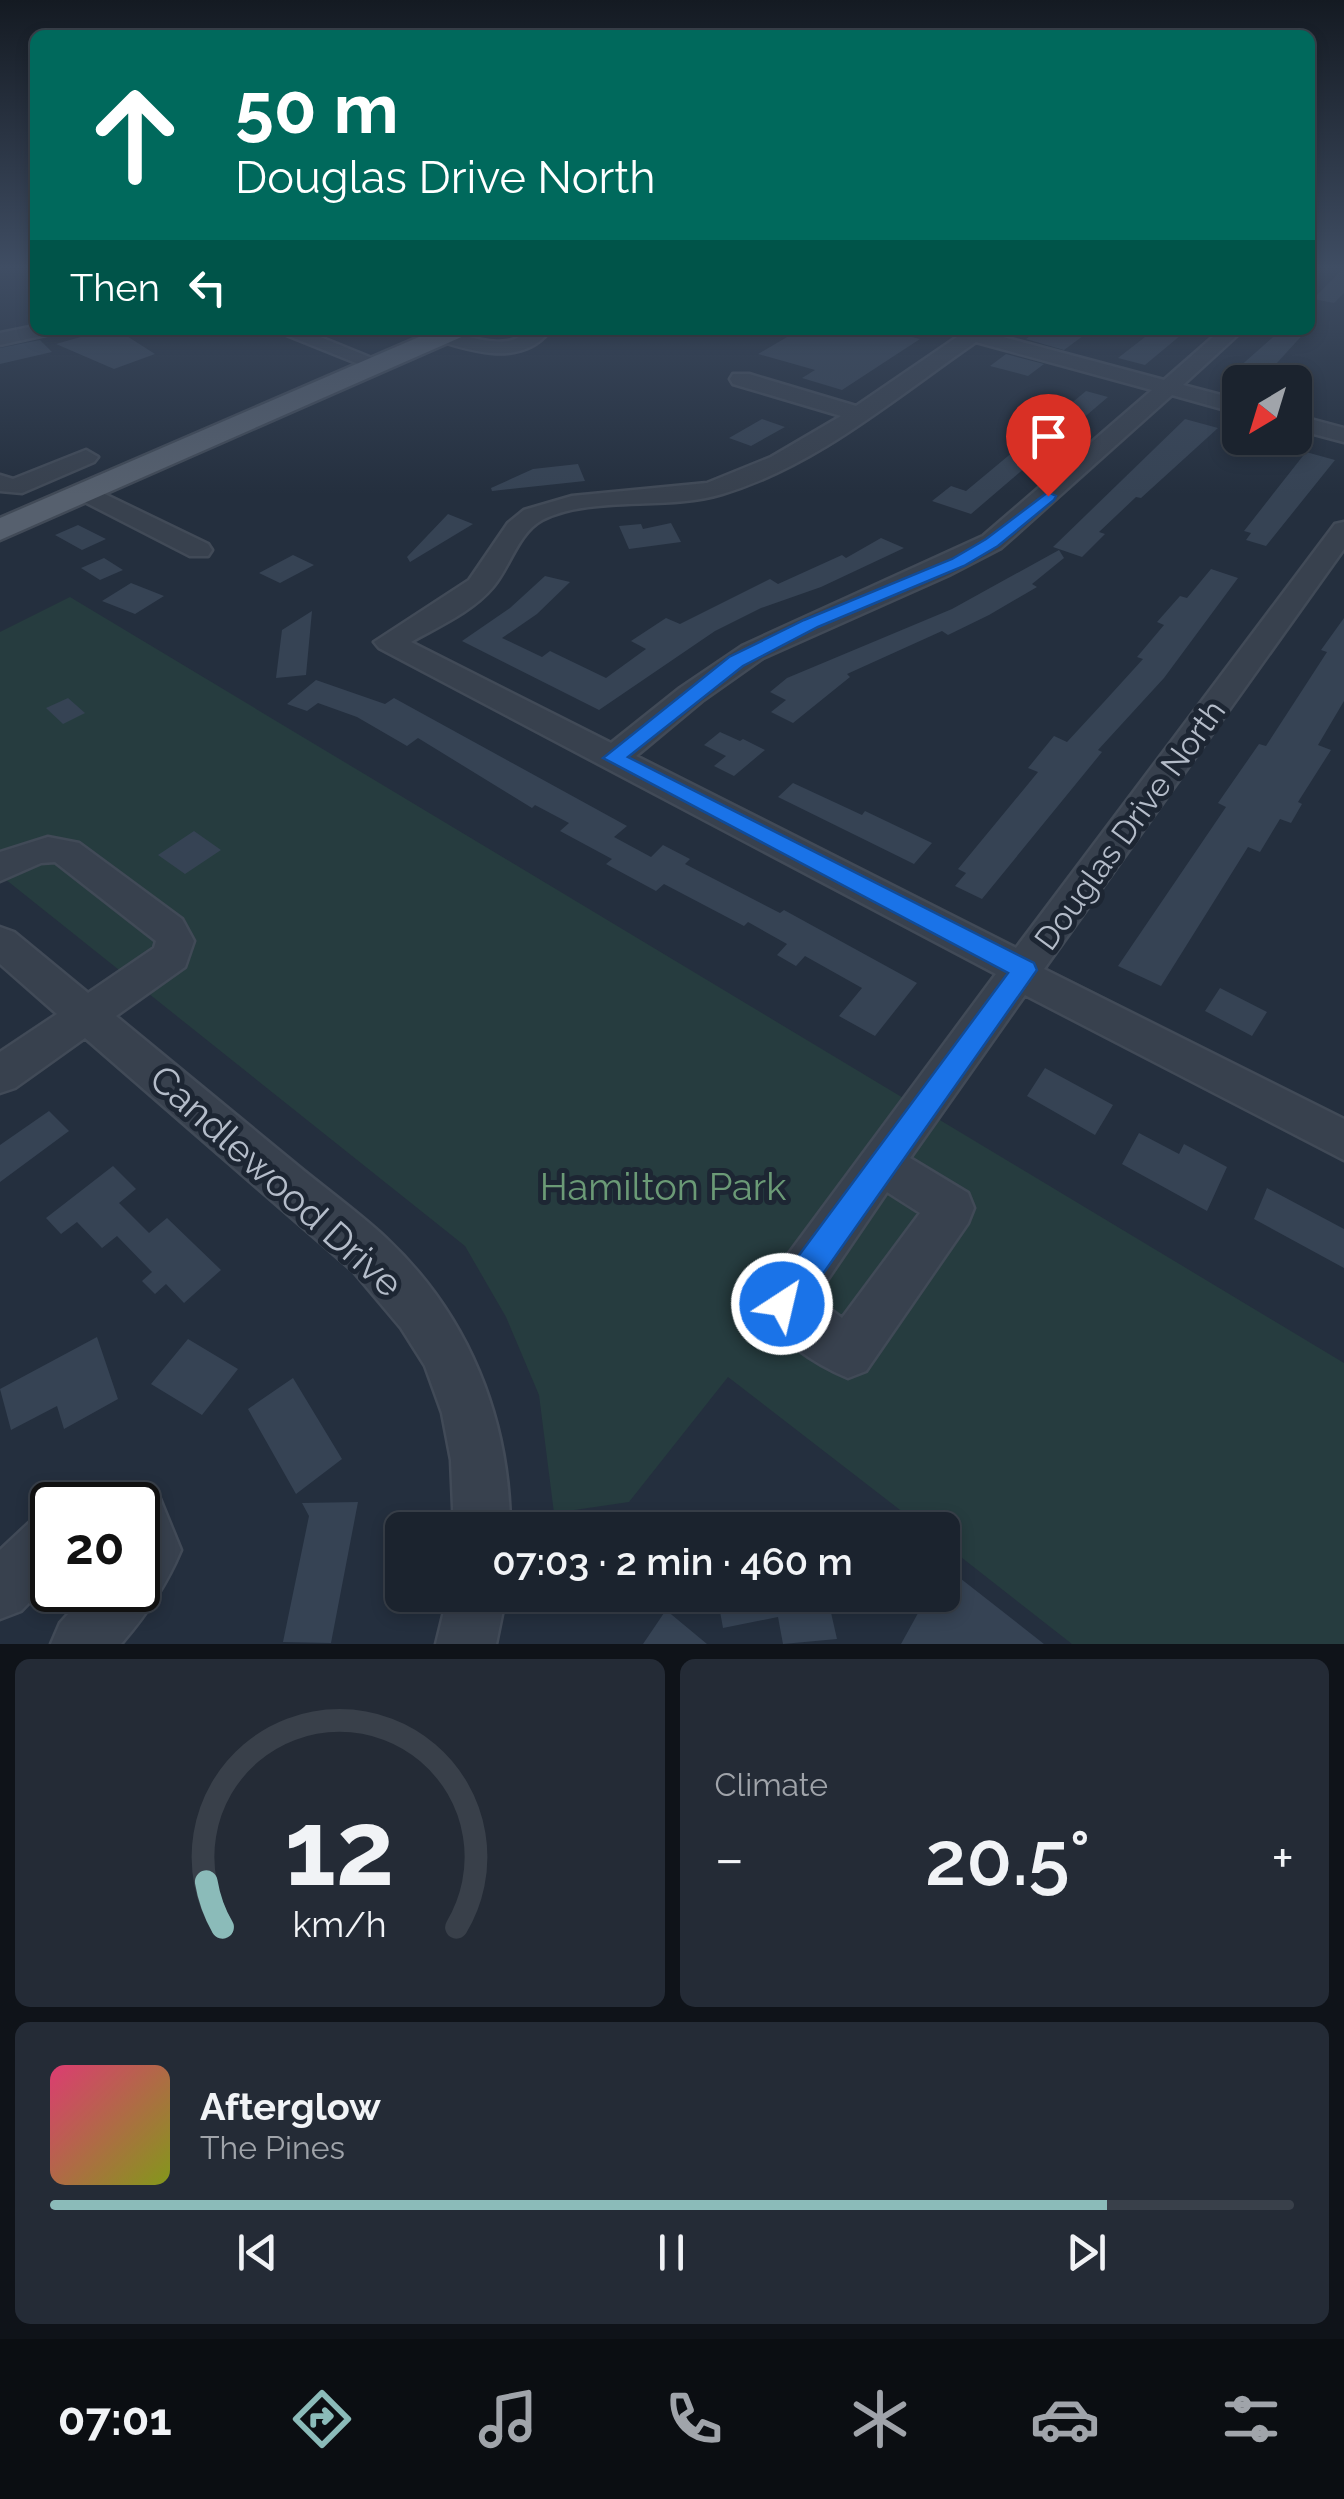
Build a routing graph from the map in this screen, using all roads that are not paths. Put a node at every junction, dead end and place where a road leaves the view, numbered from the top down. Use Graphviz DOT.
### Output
graph roads {
  1 [pos="315,342"];
  2 [pos="431,342"];
  3 [pos="468,342"];
  4 [pos="524,342"];
  5 [pos="951,342"];
  6 [pos="1000,342"];
  7 [pos="1220,342"];
  8 [pos="378,365"];
  9 [pos="741,379"];
  10 [pos="1169,388"];
  11 [pos="1222,402"];
  12 [pos="855,413"];
  13 [pos="1312,427"];
  14 [pos="1344,435"];
  15 [pos="61,444"];
  16 [pos="86,457"];
  17 [pos="0,470"];
  18 [pos="0,482"];
  19 [pos="86,492"];
  20 [pos="0,530"];
  21 [pos="1344,530"];
  22 [pos="199,550"];
  23 [pos="613,758"];
  24 [pos="0,868"];
  25 [pos="0,942"];
  26 [pos="1022,972"];
  27 [pos="88,1015"];
  28 [pos="0,1074"];
  29 [pos="1344,1140"];
  30 [pos="880,1164"];
  31 [pos="481,1512"];
  32 [pos="30,1561"];
  33 [pos="0,1590"];
  34 [pos="109,1612"];
  35 [pos="474,1612"];
  36 [pos="81,1644"];
  37 [pos="466,1644"];
  1 -- 8 [label="street"];
  2 -- 8 [label="main road"];
  3 -- 4 [label="street"];
  5 -- 12 [label="street"];
  6 -- 10 [label="street"];
  7 -- 10 [label="street"];
  8 -- 19 [label="main road"];
  9 -- 12 [label="street"];
  10 -- 11 [label="street"];
  10 -- 23 [label="street"];
  12 -- 23 [label="street"];
  13 -- 14 [label="street"];
  15 -- 17 [label="street"];
  16 -- 18 [label="street"];
  19 -- 20 [label="main road"];
  19 -- 22 [label="street"];
  21 -- 26 [label="street, Douglas Drive North"];
  23 -- 26 [label="street"];
  24 -- 27 [label="street"];
  25 -- 27 [label="street, Candlewood Drive"];
  26 -- 29 [label="street"];
  26 -- 30 [label="street, Douglas Drive North"];
  27 -- 28 [label="street"];
  27 -- 31 [label="street, Candlewood Drive"];
  32 -- 33 [label="street"];
  34 -- 36 [label="street"];
  35 -- 37 [label="street"];
}
